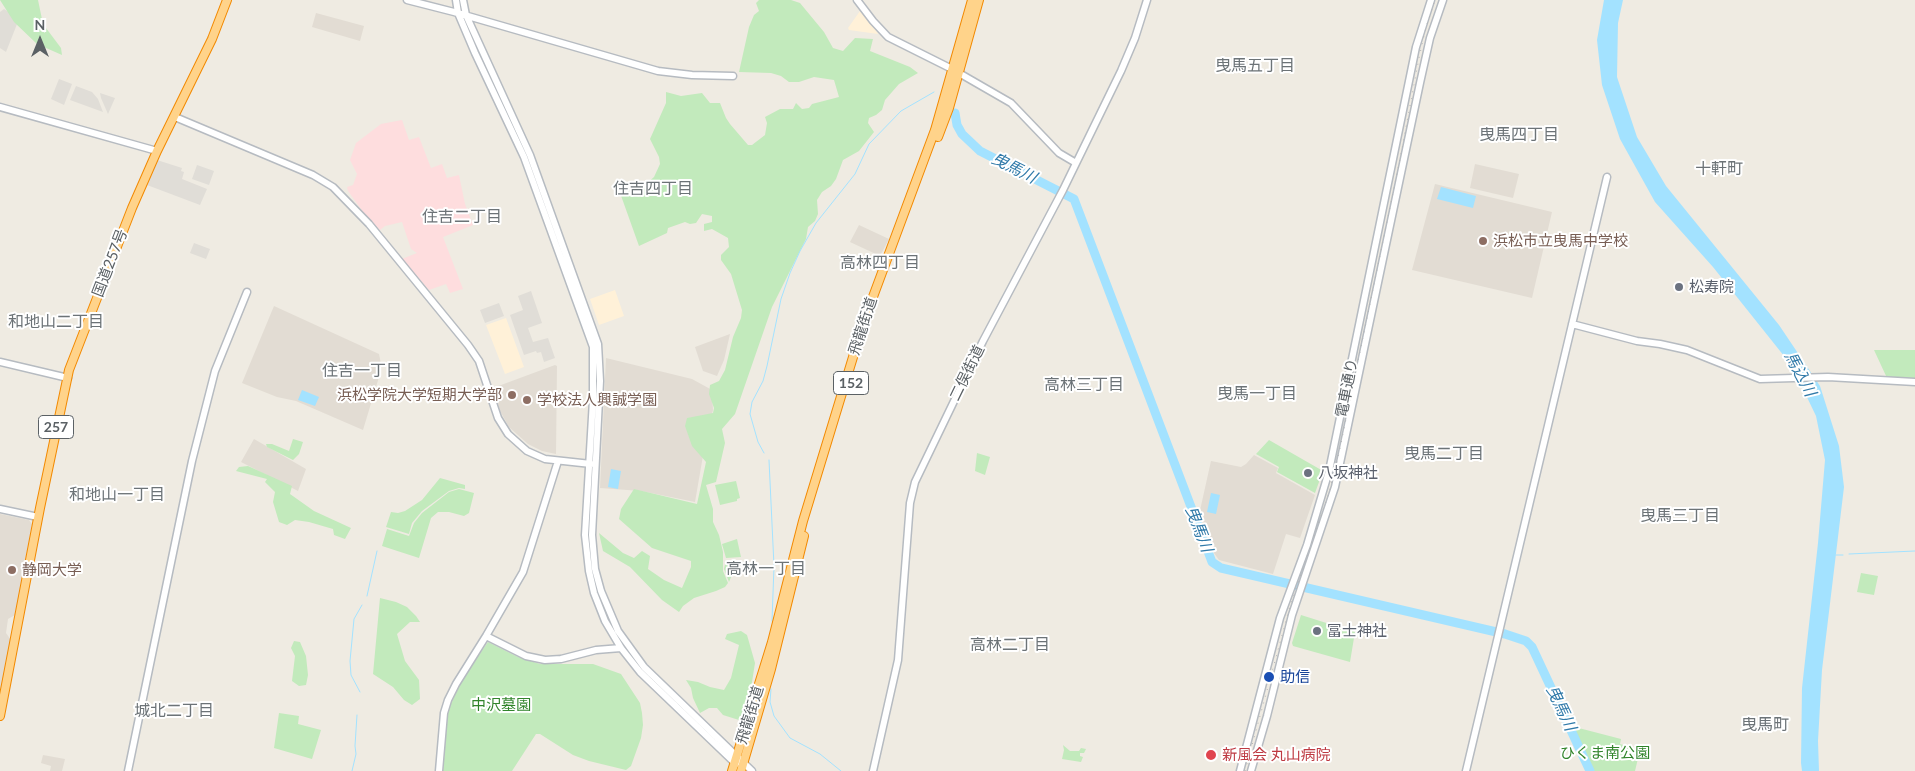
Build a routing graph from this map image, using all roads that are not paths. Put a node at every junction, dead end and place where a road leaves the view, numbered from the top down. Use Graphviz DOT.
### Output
graph roads {
  1 [pos="227,0"];
  2 [pos="407,0"];
  3 [pos="456,0"];
  4 [pos="462,0"];
  5 [pos="858,0"];
  6 [pos="972,0"];
  7 [pos="979,0"];
  8 [pos="1147,0"];
  9 [pos="1431,0"];
  10 [pos="1443,0"];
  11 [pos="458,13"];
  12 [pos="466,15"];
  13 [pos="955,71"];
  14 [pos="732,76"];
  15 [pos="0,107"];
  16 [pos="174,117"];
  17 [pos="157,151"];
  18 [pos="1076,163"];
  19 [pos="1608,177"];
  20 [pos="247,292"];
  21 [pos="1572,324"];
  22 [pos="0,362"];
  23 [pos="68,378"];
  24 [pos="1915,382"];
  25 [pos="558,461"];
  26 [pos="591,464"];
  27 [pos="0,509"];
  28 [pos="38,517"];
  29 [pos="486,636"];
  30 [pos="621,648"];
  31 [pos="0,716"];
  32 [pos="739,766"];
  33 [pos="128,771"];
  34 [pos="440,771"];
  35 [pos="752,771"];
  36 [pos="873,771"];
  37 [pos="1240,771"];
  38 [pos="1251,771"];
  39 [pos="1466,771"];
  1 -- 16 [label="highway, 国道257号 / 257"];
  2 -- 11 [label="street"];
  3 -- 11 [label="street"];
  4 -- 12 [label="street"];
  5 -- 13 [label="street"];
  6 -- 13 [label="highway, 飛龍街道 / 152"];
  7 -- 13 [label="highway, 飛龍街道 / 152"];
  8 -- 18 [label="street, 二俣街道"];
  9 -- 37 [label="street, 電車通り"];
  10 -- 38 [label="street, 電車通り"];
  11 -- 12 [label="street"];
  11 -- 26 [label="street"];
  12 -- 14 [label="street"];
  12 -- 26 [label="street"];
  13 -- 18 [label="street"];
  13 -- 32 [label="highway, 飛龍街道 / 152"];
  15 -- 17 [label="street"];
  16 -- 17 [label="highway, 国道257号 / 257"];
  16 -- 25 [label="street"];
  17 -- 23 [label="highway, 国道257号 / 257"];
  18 -- 36 [label="street, 二俣街道"];
  19 -- 21 [label="street"];
  20 -- 33 [label="street"];
  21 -- 24 [label="street"];
  21 -- 39 [label="street"];
  22 -- 23 [label="street"];
  23 -- 28 [label="highway, 国道257号 / 257"];
  25 -- 26 [label="street"];
  25 -- 29 [label="street"];
  26 -- 30 [label="street"];
  26 -- 32 [label="street"];
  27 -- 28 [label="street"];
  28 -- 31 [label="highway, 国道257号 / 257"];
  29 -- 30 [label="street"];
  29 -- 34 [label="street"];
  30 -- 32 [label="street"];
  32 -- 35 [label="street"];
}
